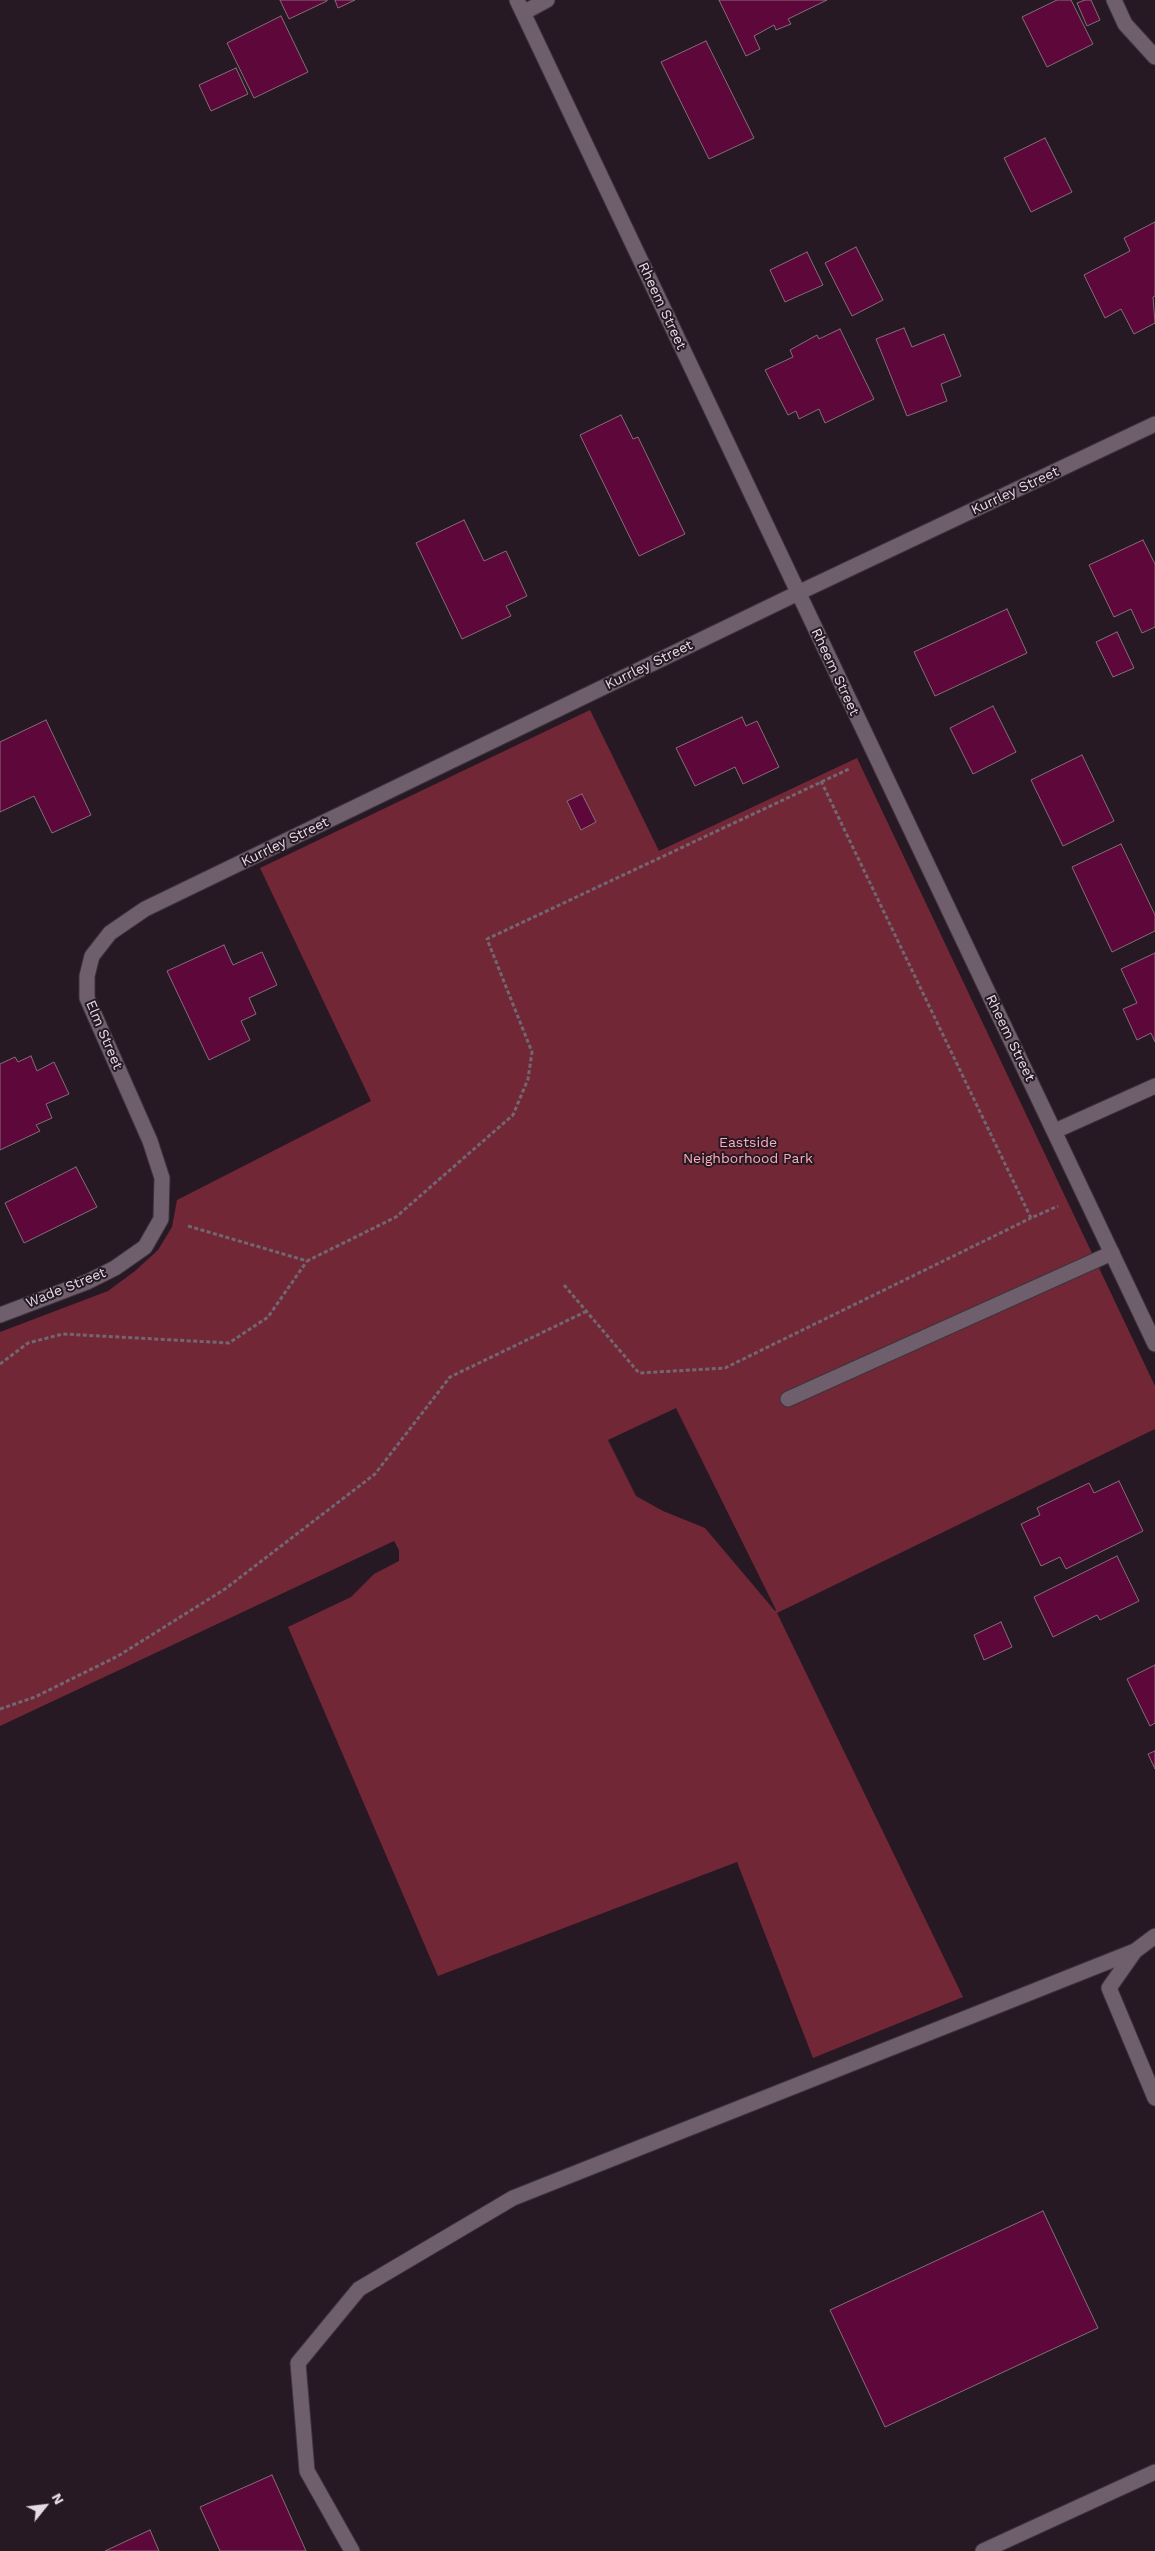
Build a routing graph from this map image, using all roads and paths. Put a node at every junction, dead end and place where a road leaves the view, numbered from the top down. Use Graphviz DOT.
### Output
graph roads {
  1 [pos="548,0"];
  2 [pos="1114,0"];
  3 [pos="520,6"];
  4 [pos="1155,57"];
  5 [pos="1155,424"];
  6 [pos="798,593"];
  7 [pos="876,757"];
  8 [pos="821,782"];
  9 [pos="145,909"];
  10 [pos="1155,1086"];
  11 [pos="1055,1131"];
  12 [pos="162,1178"];
  13 [pos="1084,1194"];
  14 [pos="161,1218"];
  15 [pos="1031,1218"];
  16 [pos="1112,1253"];
  17 [pos="307,1261"];
  18 [pos="564,1285"];
  19 [pos="587,1311"];
  20 [pos="0,1315"];
  21 [pos="1155,1344"];
  22 [pos="0,1364"];
  23 [pos="788,1399"];
  24 [pos="0,1709"];
  25 [pos="1155,1936"];
  26 [pos="1134,1950"];
  27 [pos="1155,2098"];
  28 [pos="1155,2472"];
  29 [pos="352,2551"];
  30 [pos="983,2551"];
  1 -- 3 [label="street"];
  2 -- 4 [label="street"];
  3 -- 6 [label="street, Rheem Street"];
  5 -- 6 [label="street, Kurrley Street"];
  6 -- 7 [label="street, Rheem Street"];
  6 -- 9 [label="street, Kurrley Street"];
  7 -- 8 [label="path"];
  7 -- 11 [label="street, Rheem Street"];
  8 -- 15 [label="path"];
  8 -- 17 [label="path"];
  9 -- 12 [label="street, Elm Street"];
  10 -- 11 [label="street"];
  11 -- 13 [label="street, Rheem Street"];
  12 -- 14 [label="street, Wade Street"];
  13 -- 15 [label="path"];
  13 -- 16 [label="street, Rheem Street"];
  14 -- 17 [label="path"];
  14 -- 20 [label="street, Wade Street"];
  15 -- 19 [label="path"];
  16 -- 21 [label="street, Rheem Street"];
  16 -- 23 [label="street"];
  17 -- 22 [label="path"];
  18 -- 19 [label="path"];
  19 -- 24 [label="path"];
  25 -- 26 [label="street"];
  26 -- 27 [label="street"];
  26 -- 29 [label="street"];
  28 -- 30 [label="street"];
}
